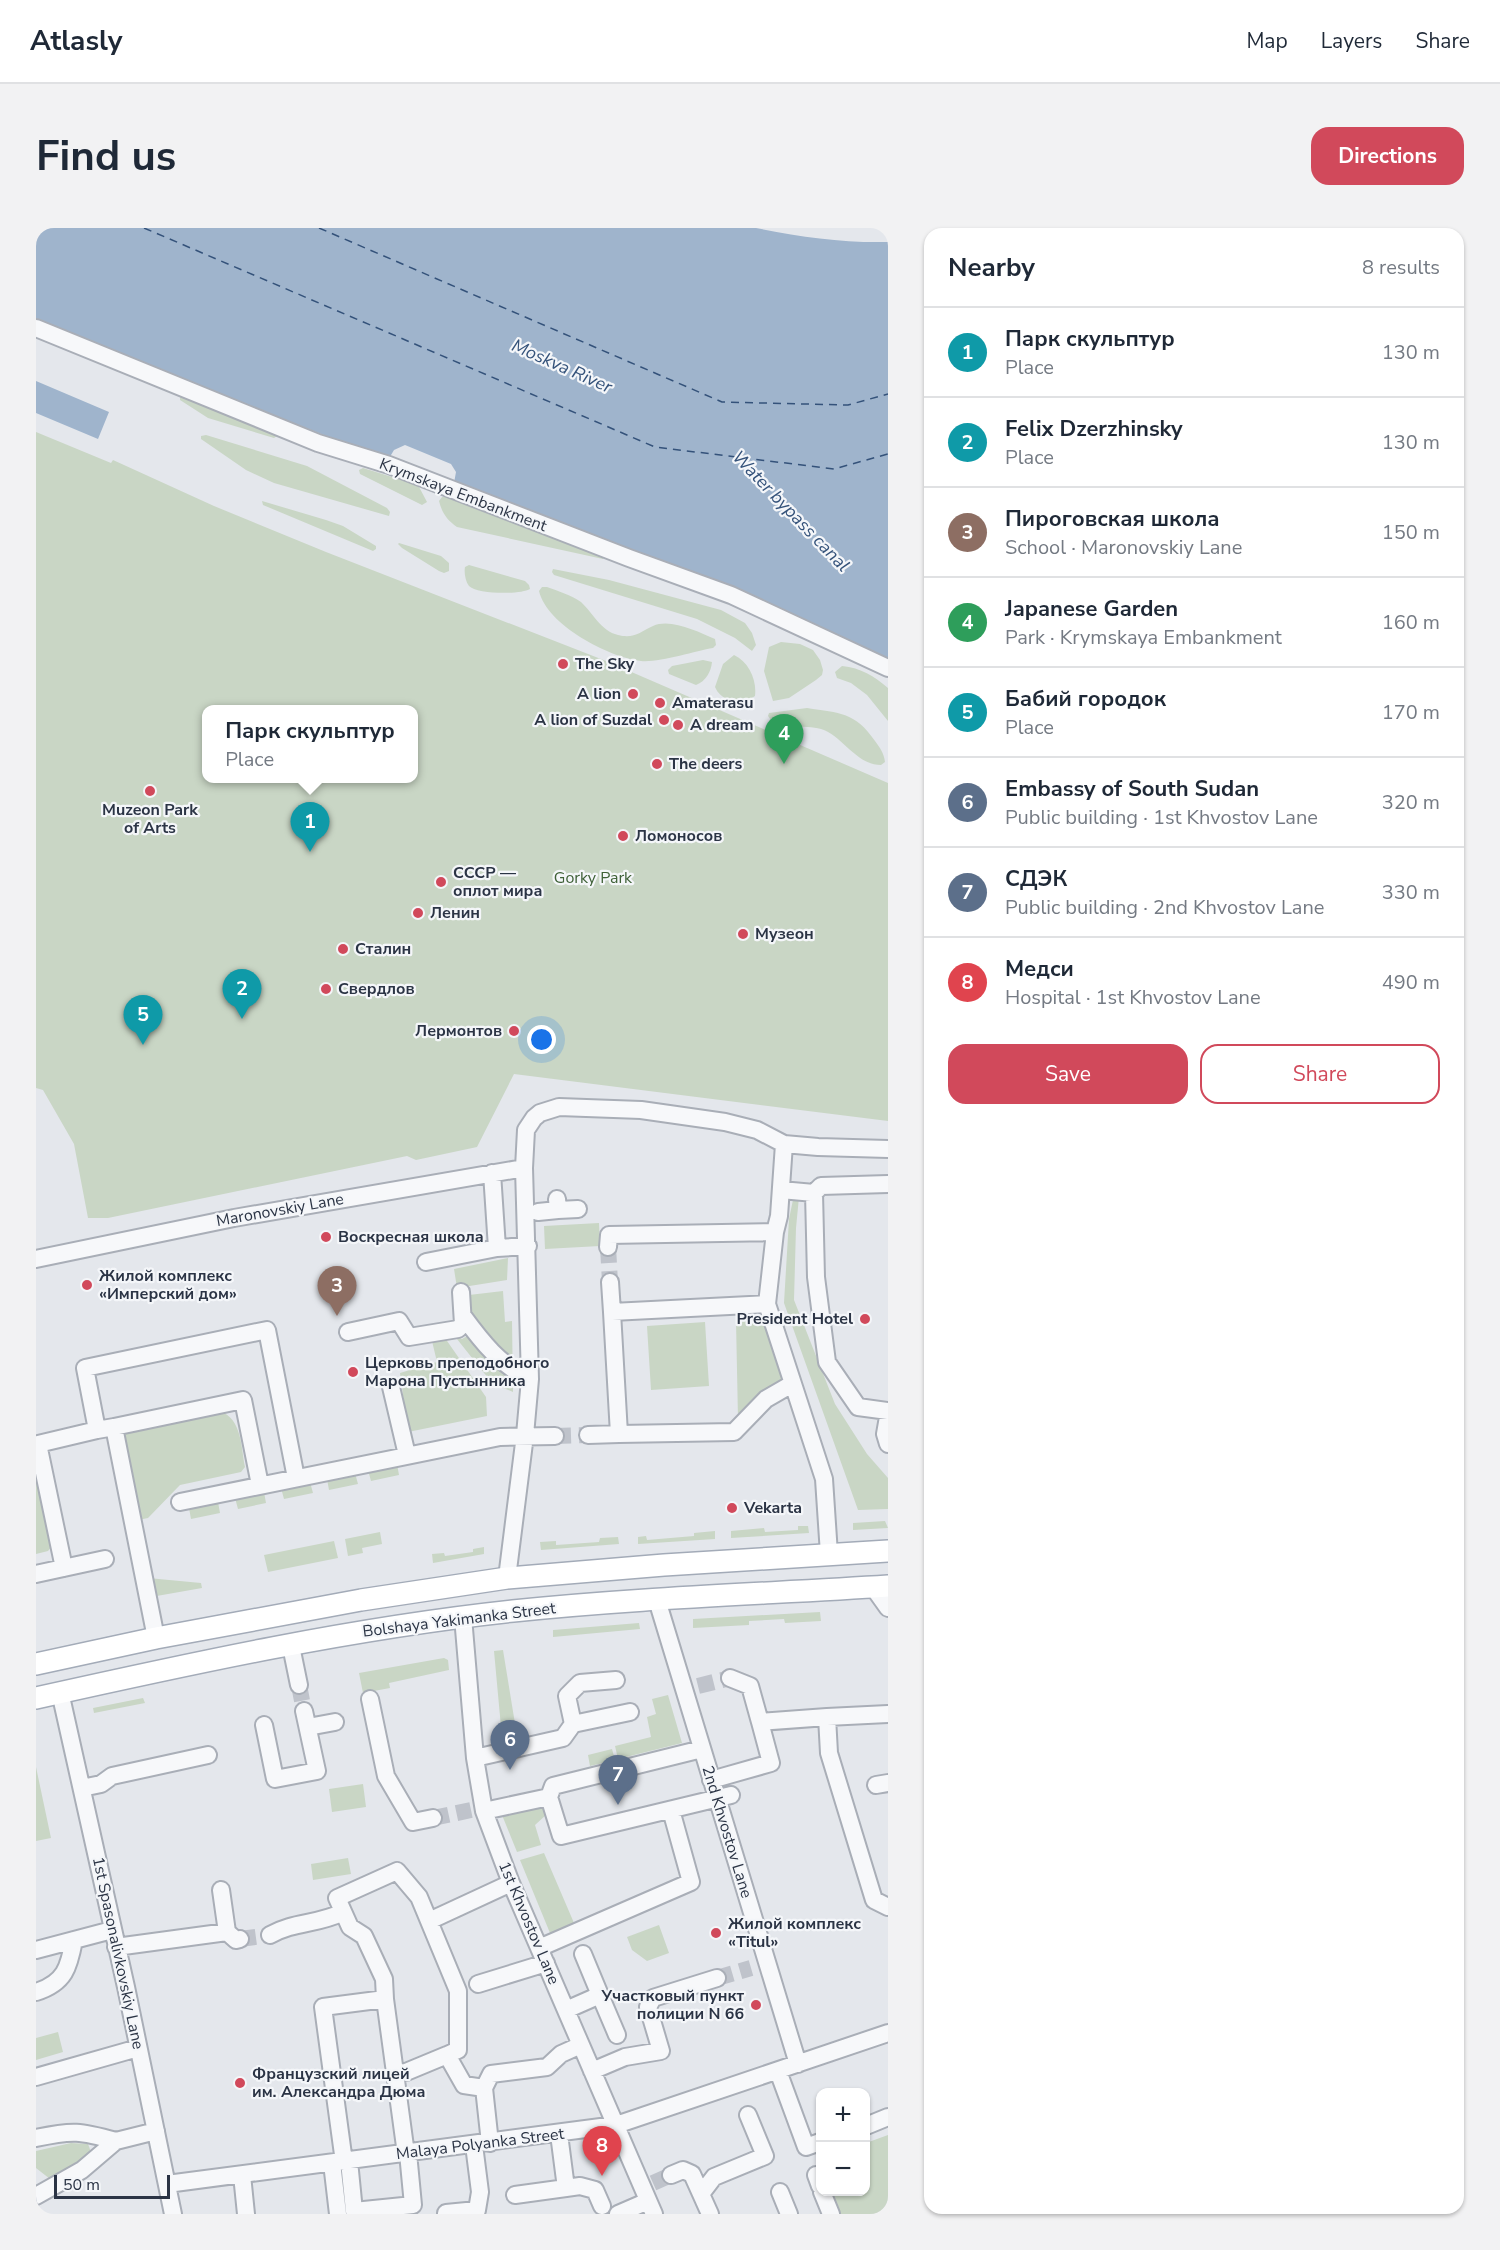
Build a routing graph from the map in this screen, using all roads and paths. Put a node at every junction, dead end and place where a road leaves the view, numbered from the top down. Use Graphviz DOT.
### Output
graph roads {
  1 [pos="36,328"];
  2 [pos="888,668"];
  3 [pos="784,1144"];
  4 [pos="888,1149"];
  5 [pos="524,1168"];
  6 [pos="492,1173"];
  7 [pos="888,1184"];
  8 [pos="781,1190"];
  9 [pos="814,1193"];
  10 [pos="578,1209"];
  11 [pos="538,1212"];
  12 [pos="776,1232"];
  13 [pos="528,1246"];
  14 [pos="608,1247"];
  15 [pos="497,1248"];
  16 [pos="36,1259"];
  17 [pos="426,1262"];
  18 [pos="610,1282"];
  19 [pos="461,1292"];
  20 [pos="767,1304"];
  21 [pos="612,1312"];
  22 [pos="463,1316"];
  23 [pos="348,1332"];
  24 [pos="530,1379"];
  25 [pos="792,1384"];
  26 [pos="391,1387"];
  27 [pos="888,1411"];
  28 [pos="888,1418"];
  29 [pos="106,1428"];
  30 [pos="619,1434"];
  31 [pos="525,1435"];
  32 [pos="555,1436"];
  33 [pos="588,1436"];
  34 [pos="888,1444"];
  35 [pos="407,1455"];
  36 [pos="296,1478"];
  37 [pos="260,1485"];
  38 [pos="180,1502"];
  39 [pos="888,1551"];
  40 [pos="829,1554"];
  41 [pos="105,1559"];
  42 [pos="64,1568"];
  43 [pos="36,1574"];
  44 [pos="507,1578"];
  45 [pos="880,1587"];
  46 [pos="657,1600"];
  47 [pos="888,1608"];
  48 [pos="463,1617"];
  49 [pos="156,1638"];
  50 [pos="291,1646"];
  51 [pos="36,1664"];
  52 [pos="730,1678"];
  53 [pos="616,1680"];
  54 [pos="299,1684"];
  55 [pos="60,1692"];
  56 [pos="36,1698"];
  57 [pos="370,1699"];
  58 [pos="630,1712"];
  59 [pos="888,1714"];
  60 [pos="827,1717"];
  61 [pos="335,1722"];
  62 [pos="760,1722"];
  63 [pos="573,1724"];
  64 [pos="264,1725"];
  65 [pos="702,1749"];
  66 [pos="208,1755"];
  67 [pos="475,1758"];
  68 [pos="711,1779"];
  69 [pos="82,1788"];
  70 [pos="549,1797"];
  71 [pos="724,1797"];
  72 [pos="479,1810"];
  73 [pos="671,1810"];
  74 [pos="433,1818"];
  75 [pos="511,1883"];
  76 [pos="221,1890"];
  77 [pos="888,1907"];
  78 [pos="343,1912"];
  79 [pos="429,1921"];
  80 [pos="112,1930"];
  81 [pos="270,1935"];
  82 [pos="74,1940"];
  83 [pos="116,1947"];
  84 [pos="36,1950"];
  85 [pos="583,1954"];
  86 [pos="543,1955"];
  87 [pos="717,1978"];
  88 [pos="478,1984"];
  89 [pos="36,1992"];
  90 [pos="600,1995"];
  91 [pos="385,1999"];
  92 [pos="566,2010"];
  93 [pos="888,2033"];
  94 [pos="617,2035"];
  95 [pos="581,2045"];
  96 [pos="138,2048"];
  97 [pos="447,2055"];
  98 [pos="798,2064"];
  99 [pos="592,2071"];
  100 [pos="778,2071"];
  101 [pos="395,2073"];
  102 [pos="36,2077"];
  103 [pos="484,2088"];
  104 [pos="748,2115"];
  105 [pos="888,2117"];
  106 [pos="870,2124"];
  107 [pos="616,2125"];
  108 [pos="156,2131"];
  109 [pos="559,2134"];
  110 [pos="36,2138"];
  111 [pos="116,2141"];
  112 [pos="816,2143"];
  113 [pos="482,2144"];
  114 [pos="407,2153"];
  115 [pos="342,2162"];
  116 [pos="242,2175"];
  117 [pos="671,2175"];
  118 [pos="167,2184"];
  119 [pos="566,2188"];
  120 [pos="780,2193"];
  121 [pos="701,2194"];
  122 [pos="515,2195"];
  123 [pos="36,2196"];
  124 [pos="649,2196"];
  125 [pos="824,2196"];
  126 [pos="602,2206"];
  127 [pos="446,2213"];
  128 [pos="173,2214"];
  129 [pos="246,2214"];
  130 [pos="338,2214"];
  131 [pos="618,2214"];
  132 [pos="710,2214"];
  133 [pos="789,2214"];
  134 [pos="831,2214"];
  1 -- 2 [label="street, Krymskaya Embankment"];
  3 -- 4 [label="street"];
  3 -- 5 [label="street"];
  3 -- 8 [label="street"];
  5 -- 6 [label="street, Maronovskiy Lane"];
  5 -- 13 [label="street"];
  6 -- 15 [label="street"];
  6 -- 16 [label="street, Maronovskiy Lane"];
  7 -- 9 [label="street"];
  8 -- 9 [label="street"];
  8 -- 12 [label="street"];
  9 -- 27 [label="street"];
  10 -- 11 [label="street"];
  12 -- 14 [label="street"];
  12 -- 20 [label="street"];
  13 -- 15 [label="street"];
  13 -- 24 [label="street"];
  15 -- 17 [label="street"];
  18 -- 21 [label="street"];
  19 -- 22 [label="street"];
  20 -- 21 [label="street"];
  20 -- 25 [label="street"];
  21 -- 30 [label="street"];
  22 -- 23 [label="street"];
  22 -- 24 [label="street"];
  24 -- 31 [label="street"];
  25 -- 30 [label="street"];
  25 -- 40 [label="street"];
  26 -- 35 [label="street"];
  28 -- 34 [label="street"];
  29 -- 36 [label="street"];
  29 -- 37 [label="street"];
  29 -- 42 [label="street"];
  29 -- 49 [label="street"];
  30 -- 33 [label="street"];
  31 -- 32 [label="street"];
  31 -- 35 [label="street"];
  31 -- 44 [label="street"];
  35 -- 36 [label="street"];
  36 -- 37 [label="street"];
  37 -- 38 [label="street"];
  39 -- 40 [label="main road, Bolshaya Yakimanka Street"];
  40 -- 44 [label="main road, Bolshaya Yakimanka Street"];
  41 -- 42 [label="street"];
  42 -- 43 [label="street"];
  44 -- 49 [label="main road, Bolshaya Yakimanka Street"];
  45 -- 46 [label="main road, Bolshaya Yakimanka Street"];
  45 -- 47 [label="street"];
  46 -- 48 [label="main road, Bolshaya Yakimanka Street"];
  46 -- 65 [label="street, 2nd Khvostov Lane"];
  48 -- 50 [label="main road, Bolshaya Yakimanka Street"];
  48 -- 67 [label="street, 1st Khvostov Lane"];
  49 -- 51 [label="main road, Bolshaya Yakimanka Street"];
  50 -- 54 [label="street"];
  50 -- 55 [label="main road, Bolshaya Yakimanka Street"];
  52 -- 62 [label="street"];
  53 -- 63 [label="street"];
  55 -- 56 [label="main road, Bolshaya Yakimanka Street"];
  55 -- 69 [label="street, 1st Spasonalivkovskiy Lane"];
  57 -- 74 [label="street"];
  58 -- 63 [label="street"];
  59 -- 60 [label="street"];
  60 -- 62 [label="street"];
  60 -- 77 [label="street"];
  61 -- 64 [label="street"];
  62 -- 68 [label="street"];
  63 -- 67 [label="street"];
  65 -- 68 [label="street, 2nd Khvostov Lane"];
  65 -- 70 [label="street"];
  66 -- 69 [label="street"];
  67 -- 72 [label="street, 1st Khvostov Lane"];
  68 -- 71 [label="street, 2nd Khvostov Lane"];
  69 -- 80 [label="street, 1st Spasonalivkovskiy Lane"];
  70 -- 72 [label="street"];
  70 -- 73 [label="street"];
  71 -- 73 [label="street"];
  71 -- 98 [label="street, 2nd Khvostov Lane"];
  72 -- 75 [label="street, 1st Khvostov Lane"];
  73 -- 86 [label="street"];
  75 -- 79 [label="street"];
  75 -- 86 [label="street, 1st Khvostov Lane"];
  76 -- 83 [label="street"];
  78 -- 79 [label="street"];
  78 -- 81 [label="street"];
  78 -- 91 [label="street"];
  79 -- 97 [label="street"];
  80 -- 82 [label="street"];
  80 -- 83 [label="street, 1st Spasonalivkovskiy Lane"];
  82 -- 84 [label="street"];
  82 -- 89 [label="street"];
  83 -- 96 [label="street, 1st Spasonalivkovskiy Lane"];
  85 -- 90 [label="street"];
  86 -- 88 [label="street"];
  86 -- 92 [label="street, 1st Khvostov Lane"];
  87 -- 99 [label="street"];
  90 -- 92 [label="street"];
  90 -- 94 [label="street"];
  91 -- 101 [label="street"];
  91 -- 115 [label="street"];
  92 -- 95 [label="street, 1st Khvostov Lane"];
  93 -- 98 [label="street, Malaya Polyanka Street"];
  95 -- 99 [label="street, 1st Khvostov Lane"];
  95 -- 103 [label="street"];
  96 -- 102 [label="street"];
  96 -- 108 [label="street, 1st Spasonalivkovskiy Lane"];
  97 -- 101 [label="street"];
  97 -- 103 [label="street"];
  98 -- 100 [label="street, Malaya Polyanka Street"];
  99 -- 107 [label="street, 1st Khvostov Lane"];
  100 -- 107 [label="street, Malaya Polyanka Street"];
  100 -- 112 [label="street"];
  101 -- 114 [label="street"];
  103 -- 113 [label="street"];
  104 -- 121 [label="street"];
  105 -- 106 [label="street"];
  107 -- 109 [label="street, Malaya Polyanka Street"];
  107 -- 124 [label="street, 1st Khvostov Lane"];
  108 -- 111 [label="street"];
  108 -- 118 [label="street, 1st Spasonalivkovskiy Lane"];
  109 -- 113 [label="street, Malaya Polyanka Street"];
  109 -- 119 [label="street"];
  110 -- 111 [label="street"];
  111 -- 123 [label="street"];
  113 -- 114 [label="street, Malaya Polyanka Street"];
  113 -- 127 [label="street"];
  114 -- 115 [label="street, Malaya Polyanka Street"];
  114 -- 115 [label="street"];
  115 -- 116 [label="street, Malaya Polyanka Street"];
  115 -- 130 [label="street"];
  116 -- 118 [label="street, Malaya Polyanka Street"];
  116 -- 129 [label="street"];
  117 -- 121 [label="street"];
  118 -- 128 [label="street, 1st Spasonalivkovskiy Lane"];
  119 -- 122 [label="street"];
  119 -- 126 [label="street"];
  120 -- 133 [label="street"];
  121 -- 132 [label="street"];
  124 -- 131 [label="street"];
  125 -- 134 [label="street"];
}
